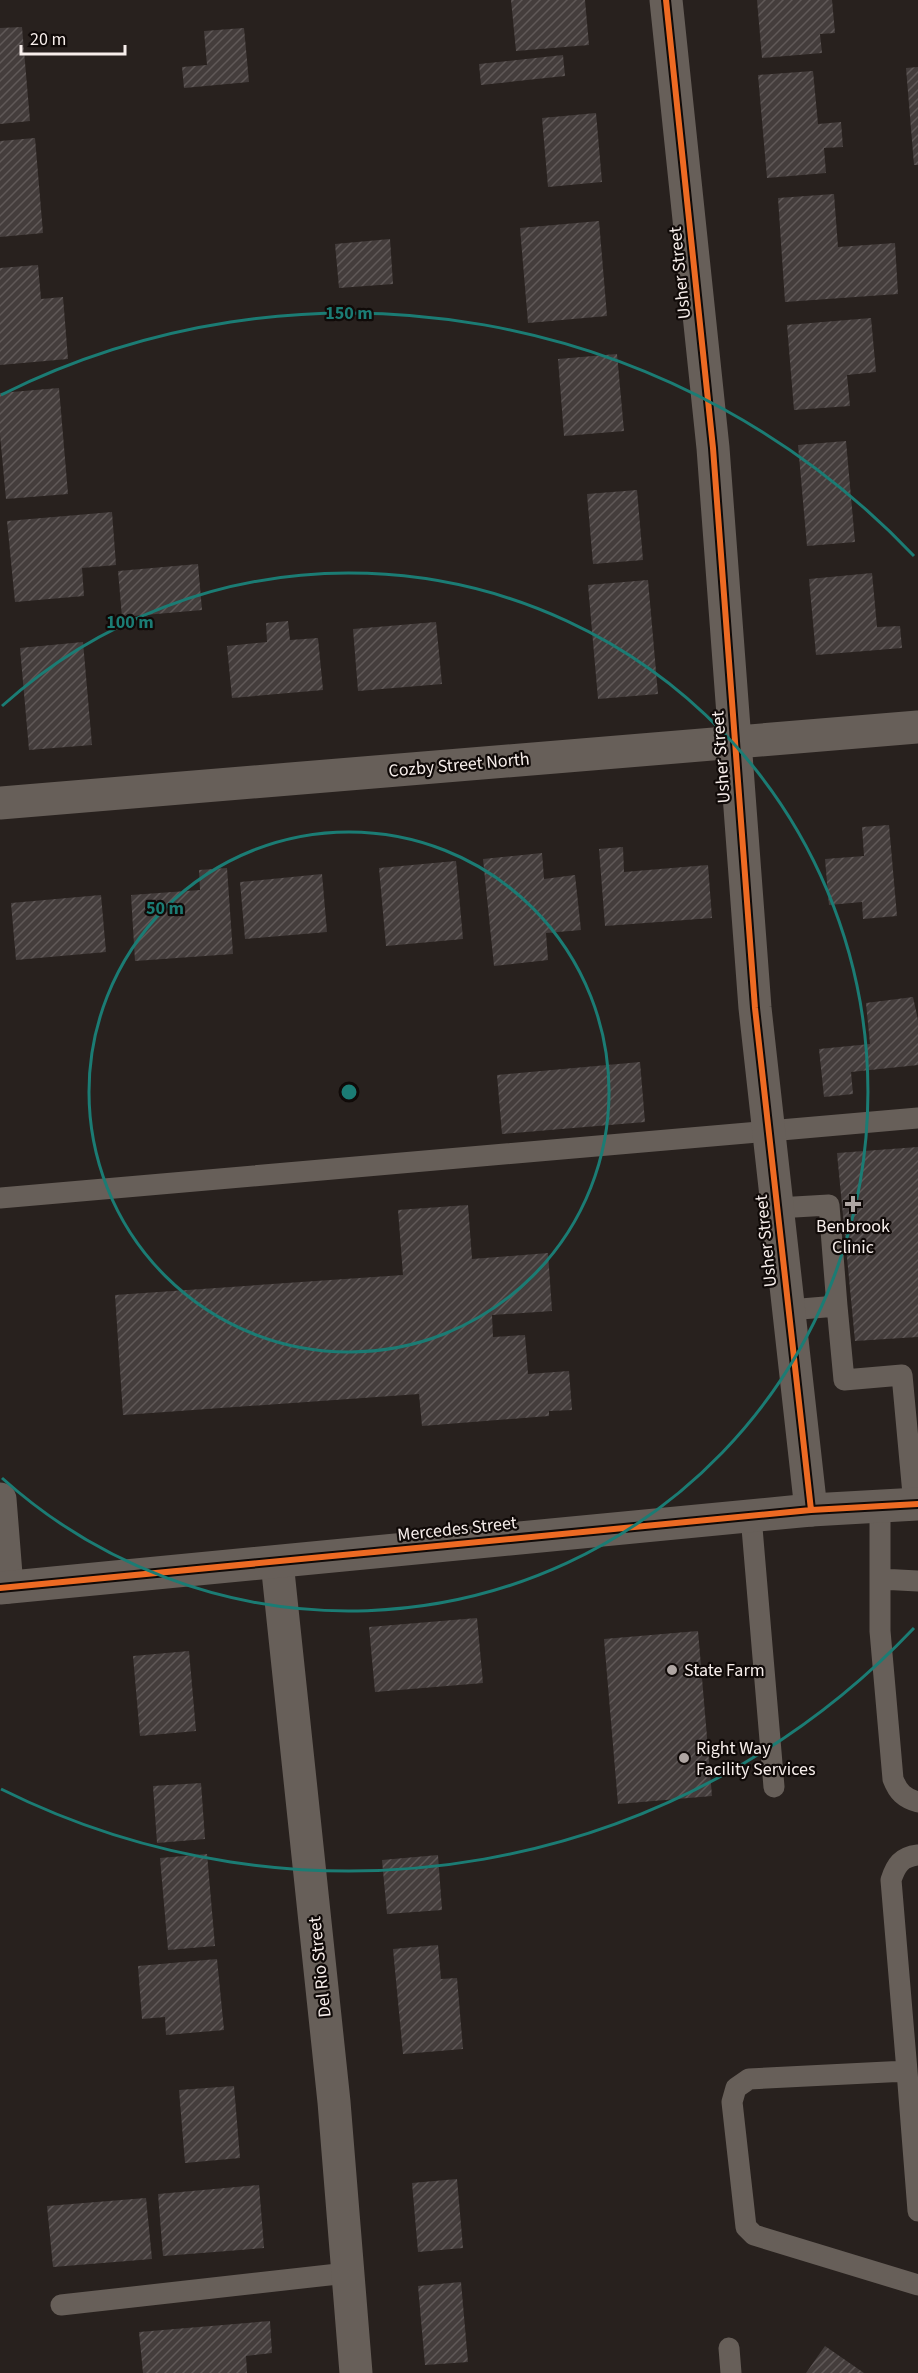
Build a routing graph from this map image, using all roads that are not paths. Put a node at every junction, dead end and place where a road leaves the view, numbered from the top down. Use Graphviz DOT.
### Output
graph roads {
  1 [pos="666,0"];
  2 [pos="918,727"];
  3 [pos="735,742"];
  4 [pos="0,803"];
  5 [pos="918,1118"];
  6 [pos="768,1131"];
  7 [pos="0,1198"];
  8 [pos="777,1208"];
  9 [pos="837,1306"];
  10 [pos="789,1310"];
  11 [pos="0,1499"];
  12 [pos="916,1505"];
  13 [pos="880,1506"];
  14 [pos="811,1510"];
  15 [pos="751,1516"];
  16 [pos="277,1562"];
  17 [pos="880,1579"];
  18 [pos="918,1581"];
  19 [pos="3,1587"];
  20 [pos="774,1787"];
  21 [pos="918,1802"];
  22 [pos="918,1855"];
  23 [pos="907,2071"];
  24 [pos="918,2211"];
  25 [pos="346,2273"];
  26 [pos="918,2285"];
  27 [pos="61,2305"];
  28 [pos="729,2348"];
  29 [pos="356,2373"];
  30 [pos="731,2373"];
  1 -- 3 [label="street, Usher Street"];
  2 -- 3 [label="street, Cozby Street North"];
  3 -- 4 [label="street, Cozby Street North"];
  3 -- 6 [label="street, Usher Street"];
  5 -- 6 [label="lane"];
  6 -- 7 [label="lane"];
  6 -- 8 [label="street, Usher Street"];
  8 -- 9 [label="lane"];
  8 -- 10 [label="street, Usher Street"];
  9 -- 10 [label="lane"];
  9 -- 12 [label="lane"];
  10 -- 14 [label="street, Usher Street"];
  11 -- 19 [label="street"];
  12 -- 13 [label="street, Mercedes Street"];
  13 -- 14 [label="street, Mercedes Street"];
  13 -- 17 [label="lane"];
  14 -- 15 [label="street, Mercedes Street"];
  15 -- 16 [label="street, Mercedes Street"];
  15 -- 20 [label="lane"];
  16 -- 19 [label="street, Mercedes Street"];
  16 -- 25 [label="street, Del Rio Street"];
  17 -- 18 [label="lane"];
  17 -- 21 [label="lane"];
  22 -- 23 [label="lane"];
  23 -- 24 [label="lane"];
  23 -- 26 [label="lane"];
  25 -- 27 [label="lane"];
  25 -- 29 [label="street, Del Rio Street"];
  28 -- 30 [label="lane"];
}
